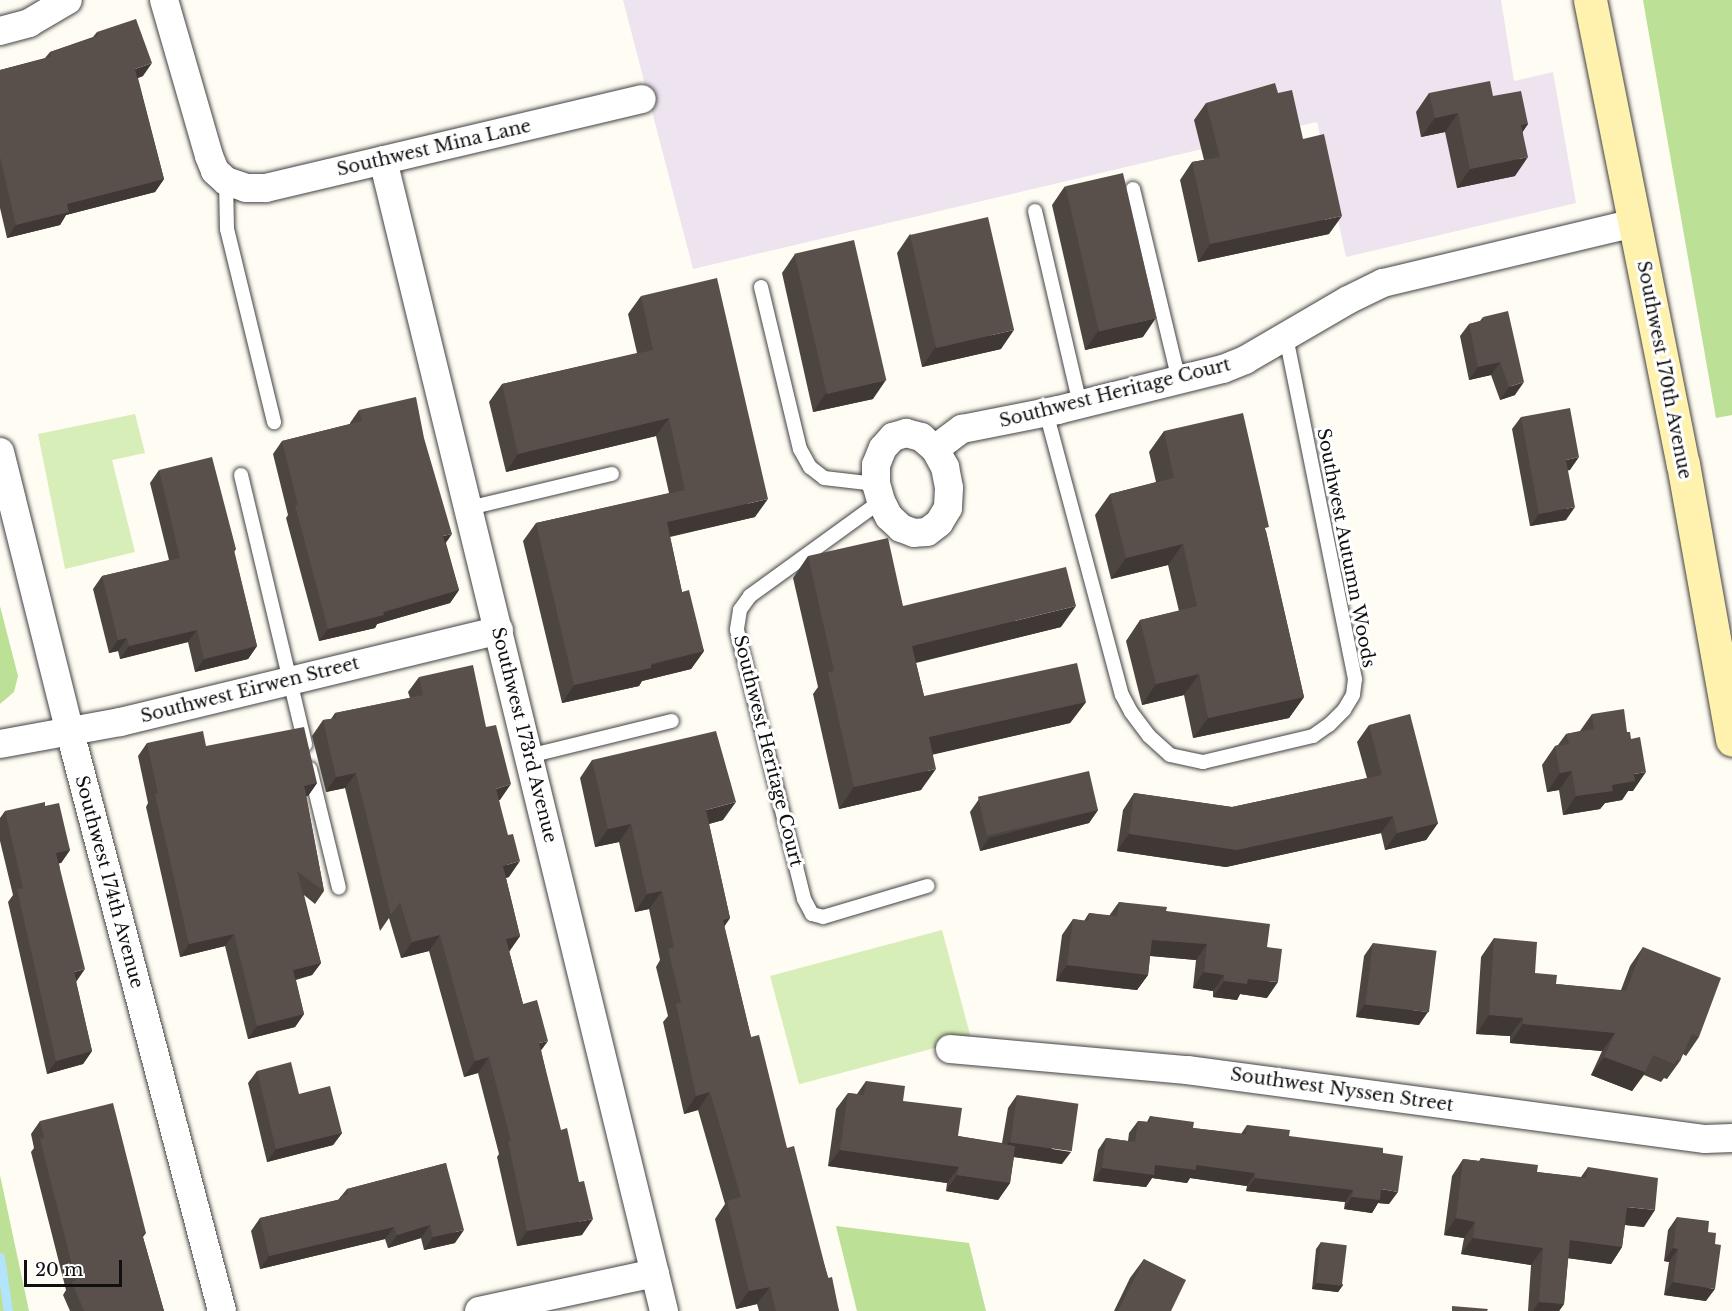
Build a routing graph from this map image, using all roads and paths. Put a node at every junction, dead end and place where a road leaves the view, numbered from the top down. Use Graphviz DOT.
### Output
graph roads {
  1 [pos="68,0"];
  2 [pos="164,0"];
  3 [pos="1590,0"];
  4 [pos="0,31"];
  5 [pos="642,99"];
  6 [pos="383,160"];
  7 [pos="226,181"];
  8 [pos="1133,189"];
  9 [pos="1035,211"];
  10 [pos="1634,223"];
  11 [pos="760,287"];
  12 [pos="1286,338"];
  13 [pos="1179,381"];
  14 [pos="1080,404"];
  15 [pos="1046,412"];
  16 [pos="274,423"];
  17 [pos="935,449"];
  18 [pos="0,452"];
  19 [pos="612,474"];
  20 [pos="241,475"];
  21 [pos="879,493"];
  22 [pos="469,508"];
  23 [pos="499,630"];
  24 [pos="289,681"];
  25 [pos="672,721"];
  26 [pos="69,732"];
  27 [pos="1732,740"];
  28 [pos="0,744"];
  29 [pos="529,756"];
  30 [pos="927,886"];
  31 [pos="339,888"];
  32 [pos="950,1049"];
  33 [pos="1732,1138"];
  34 [pos="655,1273"];
  35 [pos="222,1311"];
  36 [pos="479,1311"];
  37 [pos="664,1311"];
  1 -- 4 [label="street"];
  2 -- 7 [label="street"];
  3 -- 10 [label="main road, Southwest 170th Avenue"];
  5 -- 6 [label="street, Southwest Mina Lane"];
  6 -- 7 [label="street, Southwest Mina Lane"];
  6 -- 22 [label="street, Southwest 173rd Avenue"];
  7 -- 16 [label="lane"];
  8 -- 13 [label="lane"];
  9 -- 14 [label="lane"];
  10 -- 12 [label="street, Southwest Heritage Court"];
  10 -- 27 [label="main road, Southwest 170th Avenue"];
  11 -- 21 [label="lane"];
  12 -- 13 [label="street, Southwest Heritage Court"];
  12 -- 15 [label="lane, Southwest Autumn Woods"];
  13 -- 14 [label="street, Southwest Heritage Court"];
  14 -- 15 [label="street, Southwest Heritage Court"];
  15 -- 17 [label="street, Southwest Heritage Court"];
  17 -- 21 [label="street"];
  17 -- 21 [label="street"];
  18 -- 26 [label="street, Southwest 174th Avenue"];
  19 -- 22 [label="lane"];
  20 -- 24 [label="lane"];
  21 -- 30 [label="lane, Southwest Heritage Court"];
  22 -- 23 [label="street, Southwest 173rd Avenue"];
  23 -- 24 [label="street, Southwest Eirwen Street"];
  23 -- 29 [label="street, Southwest 173rd Avenue"];
  24 -- 26 [label="street, Southwest Eirwen Street"];
  24 -- 31 [label="lane"];
  25 -- 29 [label="lane"];
  26 -- 28 [label="street, Southwest Eirwen Street"];
  26 -- 35 [label="street, Southwest 174th Avenue"];
  29 -- 34 [label="street, Southwest 173rd Avenue"];
  32 -- 33 [label="street, Southwest Nyssen Street"];
  34 -- 36 [label="street"];
  34 -- 37 [label="street, Southwest 173rd Avenue"];
}
